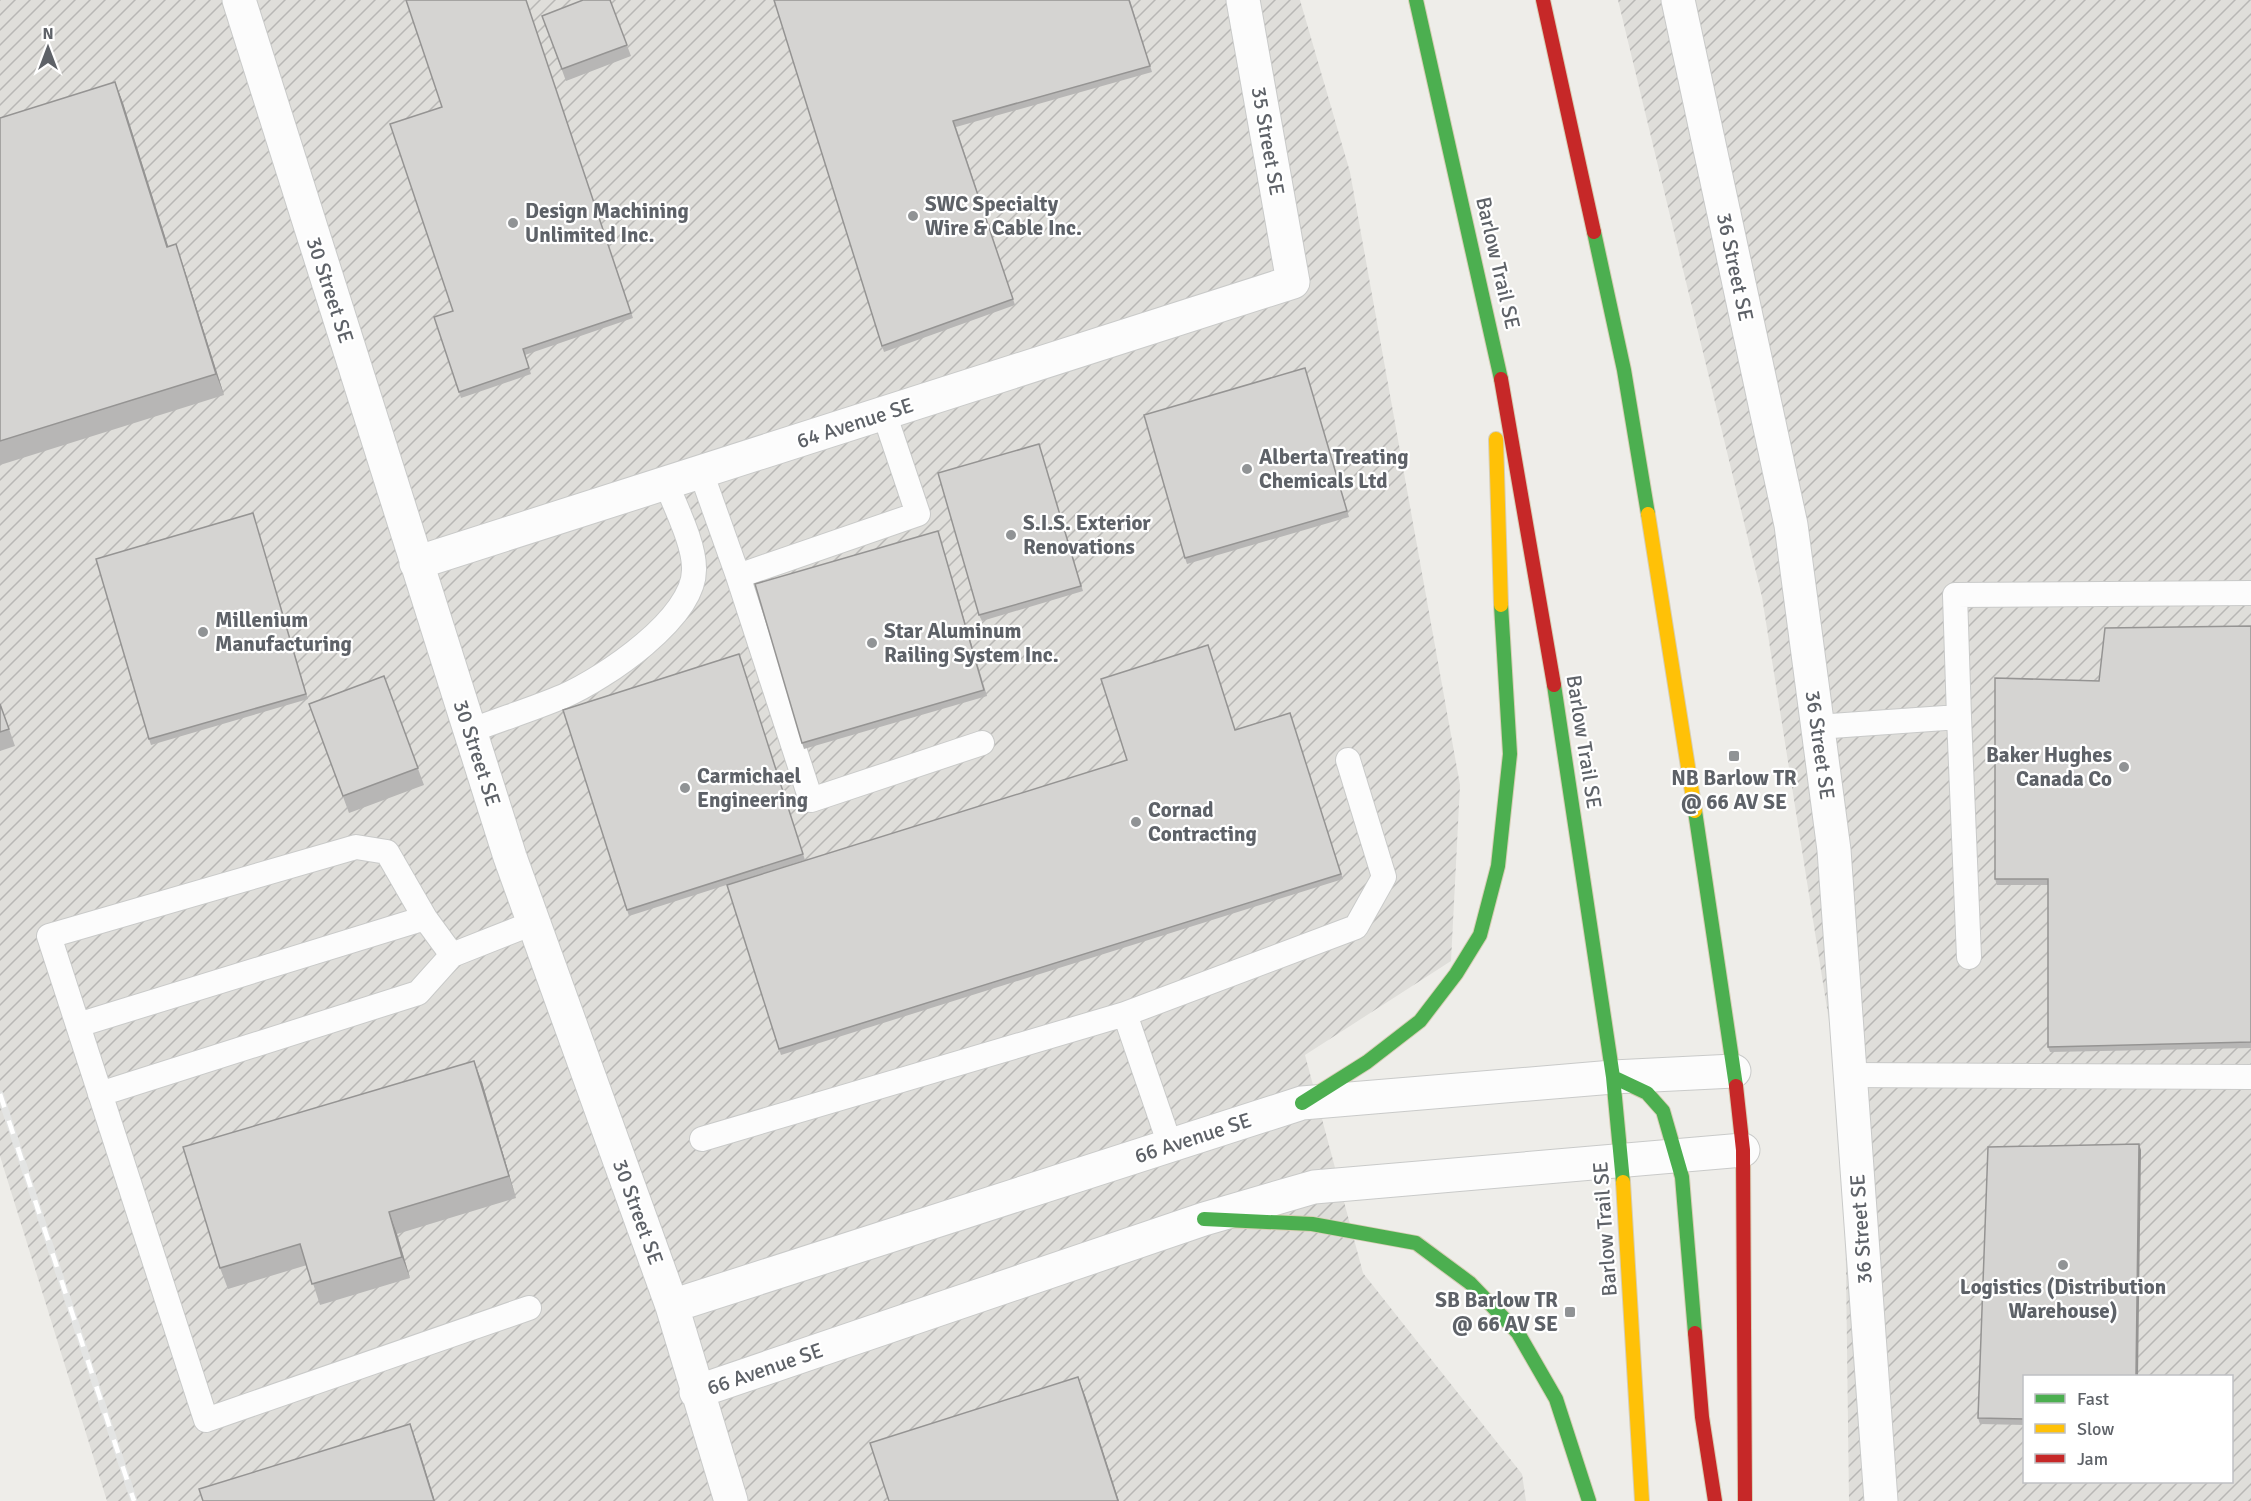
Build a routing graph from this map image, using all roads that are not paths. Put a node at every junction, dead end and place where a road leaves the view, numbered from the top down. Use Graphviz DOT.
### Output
graph roads {
  1 [pos="239,0"];
  2 [pos="1243,0"];
  3 [pos="1416,0"];
  4 [pos="1543,0"];
  5 [pos="1678,0"];
  6 [pos="1293,282"];
  7 [pos="1494,338"];
  8 [pos="884,413"];
  9 [pos="701,472"];
  10 [pos="666,483"];
  11 [pos="416,562"];
  12 [pos="738,576"];
  13 [pos="2251,593"];
  14 [pos="1959,717"];
  15 [pos="1817,727"];
  16 [pos="470,731"];
  17 [pos="982,743"];
  18 [pos="1348,760"];
  19 [pos="425,918"];
  20 [pos="533,923"];
  21 [pos="452,955"];
  22 [pos="1969,957"];
  23 [pos="1125,1014"];
  24 [pos="78,1025"];
  25 [pos="1734,1071"];
  26 [pos="1850,1075"];
  27 [pos="1613,1077"];
  28 [pos="2251,1077"];
  29 [pos="100,1094"];
  30 [pos="1302,1103"];
  31 [pos="702,1139"];
  32 [pos="1170,1145"];
  33 [pos="1743,1150"];
  34 [pos="1676,1156"];
  35 [pos="1622,1160"];
  36 [pos="1204,1219"];
  37 [pos="672,1306"];
  38 [pos="529,1308"];
  39 [pos="696,1392"];
  40 [pos="731,1501"];
  41 [pos="1589,1501"];
  42 [pos="1642,1501"];
  43 [pos="1715,1501"];
  44 [pos="1745,1501"];
  45 [pos="1881,1501"];
  1 -- 11 [label="street, 30 Street SE"];
  2 -- 6 [label="street, 35 Street SE"];
  3 -- 7 [label="main road, Barlow Trail SE"];
  4 -- 25 [label="main road"];
  5 -- 15 [label="street, 36 Street SE"];
  6 -- 8 [label="street, 64 Avenue SE"];
  7 -- 27 [label="main road, Barlow Trail SE"];
  7 -- 30 [label="main road"];
  8 -- 9 [label="street, 64 Avenue SE"];
  8 -- 12 [label="lane"];
  9 -- 10 [label="street, 64 Avenue SE"];
  9 -- 12 [label="lane"];
  10 -- 11 [label="street, 64 Avenue SE"];
  10 -- 16 [label="lane"];
  11 -- 16 [label="street, 30 Street SE"];
  12 -- 17 [label="lane"];
  13 -- 14 [label="lane"];
  14 -- 15 [label="lane"];
  14 -- 22 [label="lane"];
  15 -- 26 [label="street, 36 Street SE"];
  16 -- 20 [label="street, 30 Street SE"];
  18 -- 23 [label="lane"];
  19 -- 21 [label="lane"];
  19 -- 24 [label="lane"];
  19 -- 24 [label="lane"];
  20 -- 21 [label="lane"];
  20 -- 37 [label="street, 30 Street SE"];
  21 -- 29 [label="lane"];
  23 -- 31 [label="lane"];
  23 -- 32 [label="lane"];
  24 -- 29 [label="lane"];
  25 -- 27 [label="street, 66 Avenue SE"];
  25 -- 33 [label="main road"];
  26 -- 28 [label="lane"];
  26 -- 45 [label="street, 36 Street SE"];
  27 -- 30 [label="street, 66 Avenue SE"];
  27 -- 34 [label="main road"];
  27 -- 35 [label="main road, Barlow Trail SE"];
  29 -- 38 [label="lane"];
  30 -- 32 [label="street, 66 Avenue SE"];
  32 -- 37 [label="street, 66 Avenue SE"];
  33 -- 34 [label="street, 66 Avenue SE"];
  33 -- 44 [label="main road"];
  34 -- 35 [label="street, 66 Avenue SE"];
  34 -- 43 [label="main road"];
  35 -- 36 [label="street, 66 Avenue SE"];
  35 -- 42 [label="main road, Barlow Trail SE"];
  36 -- 39 [label="street, 66 Avenue SE"];
  36 -- 41 [label="main road"];
  37 -- 39 [label="street, 30 Street SE"];
  39 -- 40 [label="street, 30 Street SE"];
}
